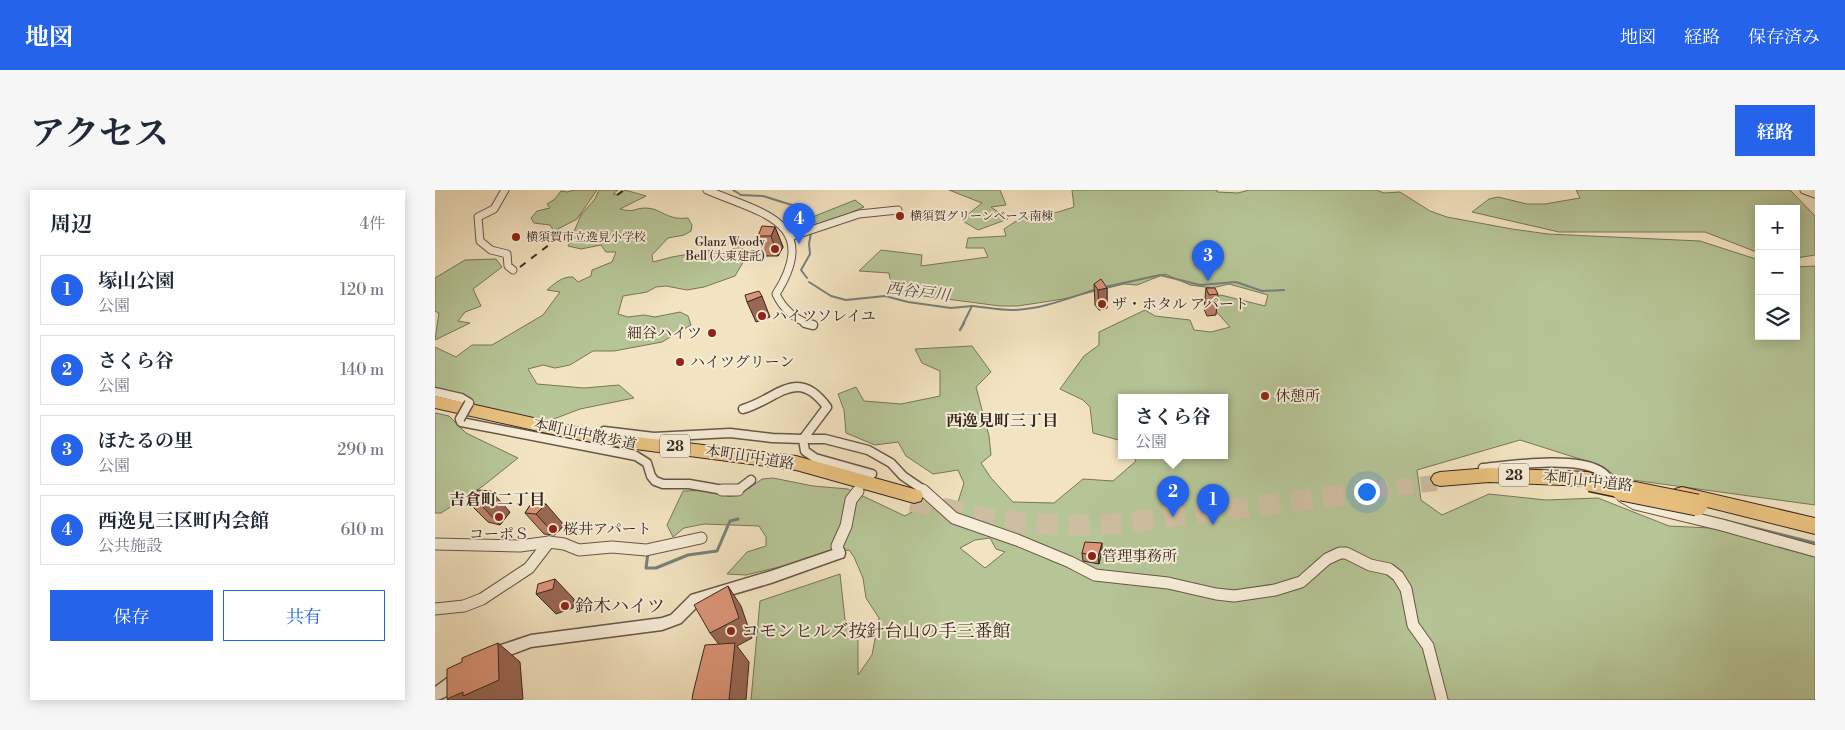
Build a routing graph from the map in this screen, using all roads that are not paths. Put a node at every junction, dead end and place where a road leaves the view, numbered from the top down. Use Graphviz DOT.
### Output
graph roads {
  1 [pos="505,190"];
  2 [pos="707,190"];
  3 [pos="1804,190"];
  4 [pos="1815,194"];
  5 [pos="898,210"];
  6 [pos="784,227"];
  7 [pos="774,230"];
  8 [pos="790,238"];
  9 [pos="513,270"];
  10 [pos="813,325"];
  11 [pos="435,392"];
  12 [pos="435,402"];
  13 [pos="469,403"];
  14 [pos="435,406"];
  15 [pos="743,409"];
  16 [pos="460,419"];
  17 [pos="603,431"];
  18 [pos="803,439"];
  19 [pos="1483,468"];
  20 [pos="872,474"];
  21 [pos="751,480"];
  22 [pos="1441,480"];
  23 [pos="858,491"];
  24 [pos="1691,498"];
  25 [pos="1815,520"];
  26 [pos="1815,528"];
  27 [pos="1815,537"];
  28 [pos="701,538"];
  29 [pos="549,542"];
  30 [pos="435,544"];
  31 [pos="1815,551"];
  32 [pos="839,553"];
  33 [pos="435,610"];
  34 [pos="435,696"];
  35 [pos="1442,700"];
  1 -- 9 [label="street"];
  2 -- 6 [label="street"];
  3 -- 4 [label="street"];
  5 -- 8 [label="street"];
  6 -- 7 [label="street"];
  6 -- 8 [label="street"];
  8 -- 10 [label="street"];
  11 -- 13 [label="street"];
  12 -- 14 [label="highway, 本町山中道路 / 28"];
  13 -- 16 [label="street, bridge"];
  15 -- 18 [label="street"];
  16 -- 21 [label="street, 本町山中散歩道"];
  17 -- 18 [label="street"];
  18 -- 20 [label="street"];
  18 -- 35 [label="street"];
  19 -- 31 [label="street"];
  22 -- 24 [label="highway, 本町山中道路 / 28, bridge"];
  23 -- 32 [label="street"];
  24 -- 25 [label="highway, 28"];
  24 -- 26 [label="highway"];
  24 -- 27 [label="highway, 28"];
  28 -- 29 [label="street"];
  29 -- 30 [label="street"];
  29 -- 33 [label="street"];
  32 -- 34 [label="street"];
}
